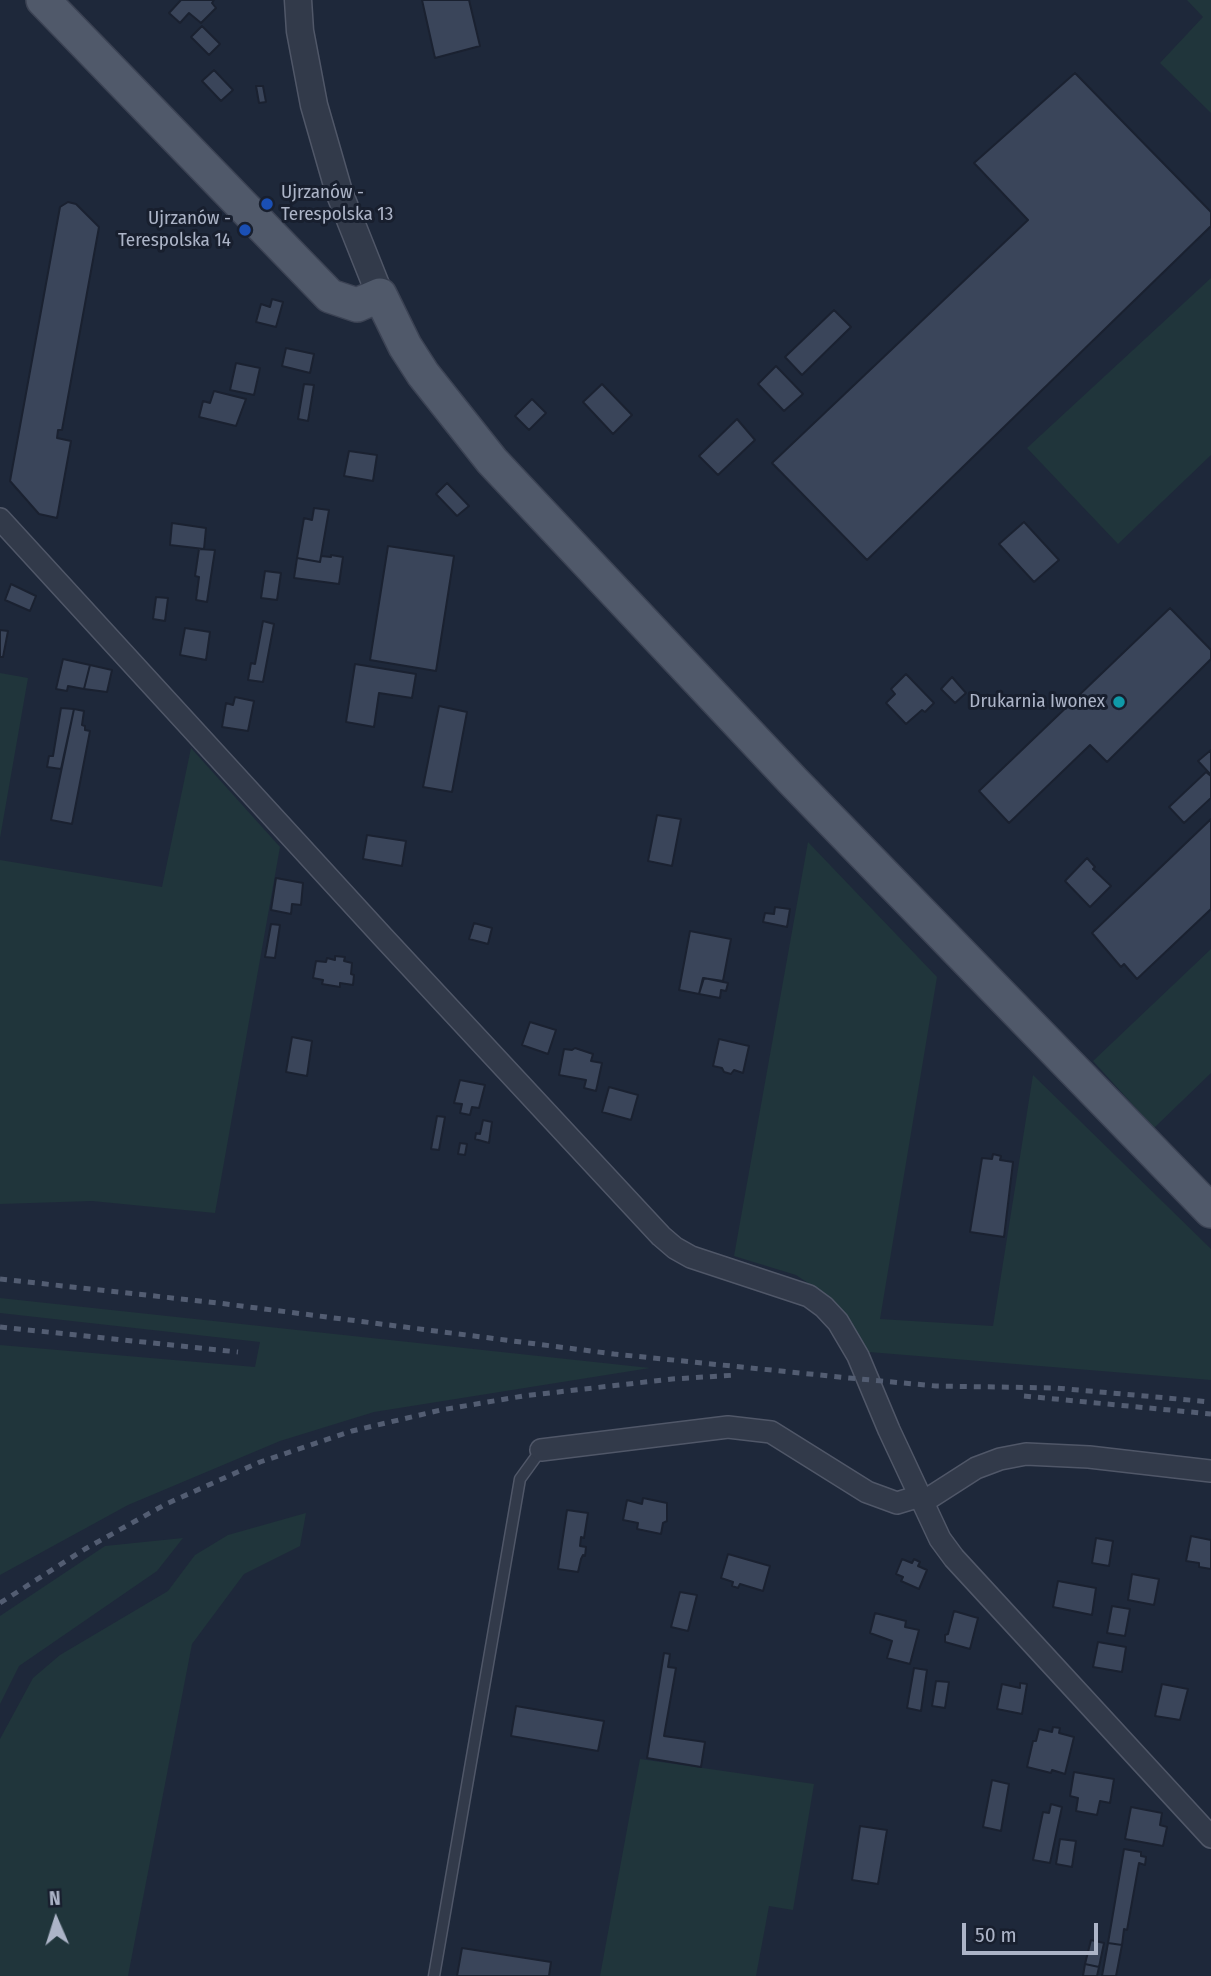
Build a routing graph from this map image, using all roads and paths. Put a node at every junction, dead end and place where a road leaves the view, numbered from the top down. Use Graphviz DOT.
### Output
graph roads {
  1 [pos="43,0"];
  2 [pos="298,0"];
  3 [pos="380,295"];
  4 [pos="0,519"];
  5 [pos="1211,1211"];
  6 [pos="541,1450"];
  7 [pos="1211,1471"];
  8 [pos="921,1499"];
  9 [pos="1211,1837"];
  10 [pos="434,1976"];
  1 -- 3 [label="main road"];
  2 -- 3 [label="street"];
  3 -- 5 [label="main road"];
  4 -- 8 [label="street"];
  6 -- 8 [label="street"];
  6 -- 10 [label="lane"];
  7 -- 8 [label="street"];
  8 -- 9 [label="street"];
}
